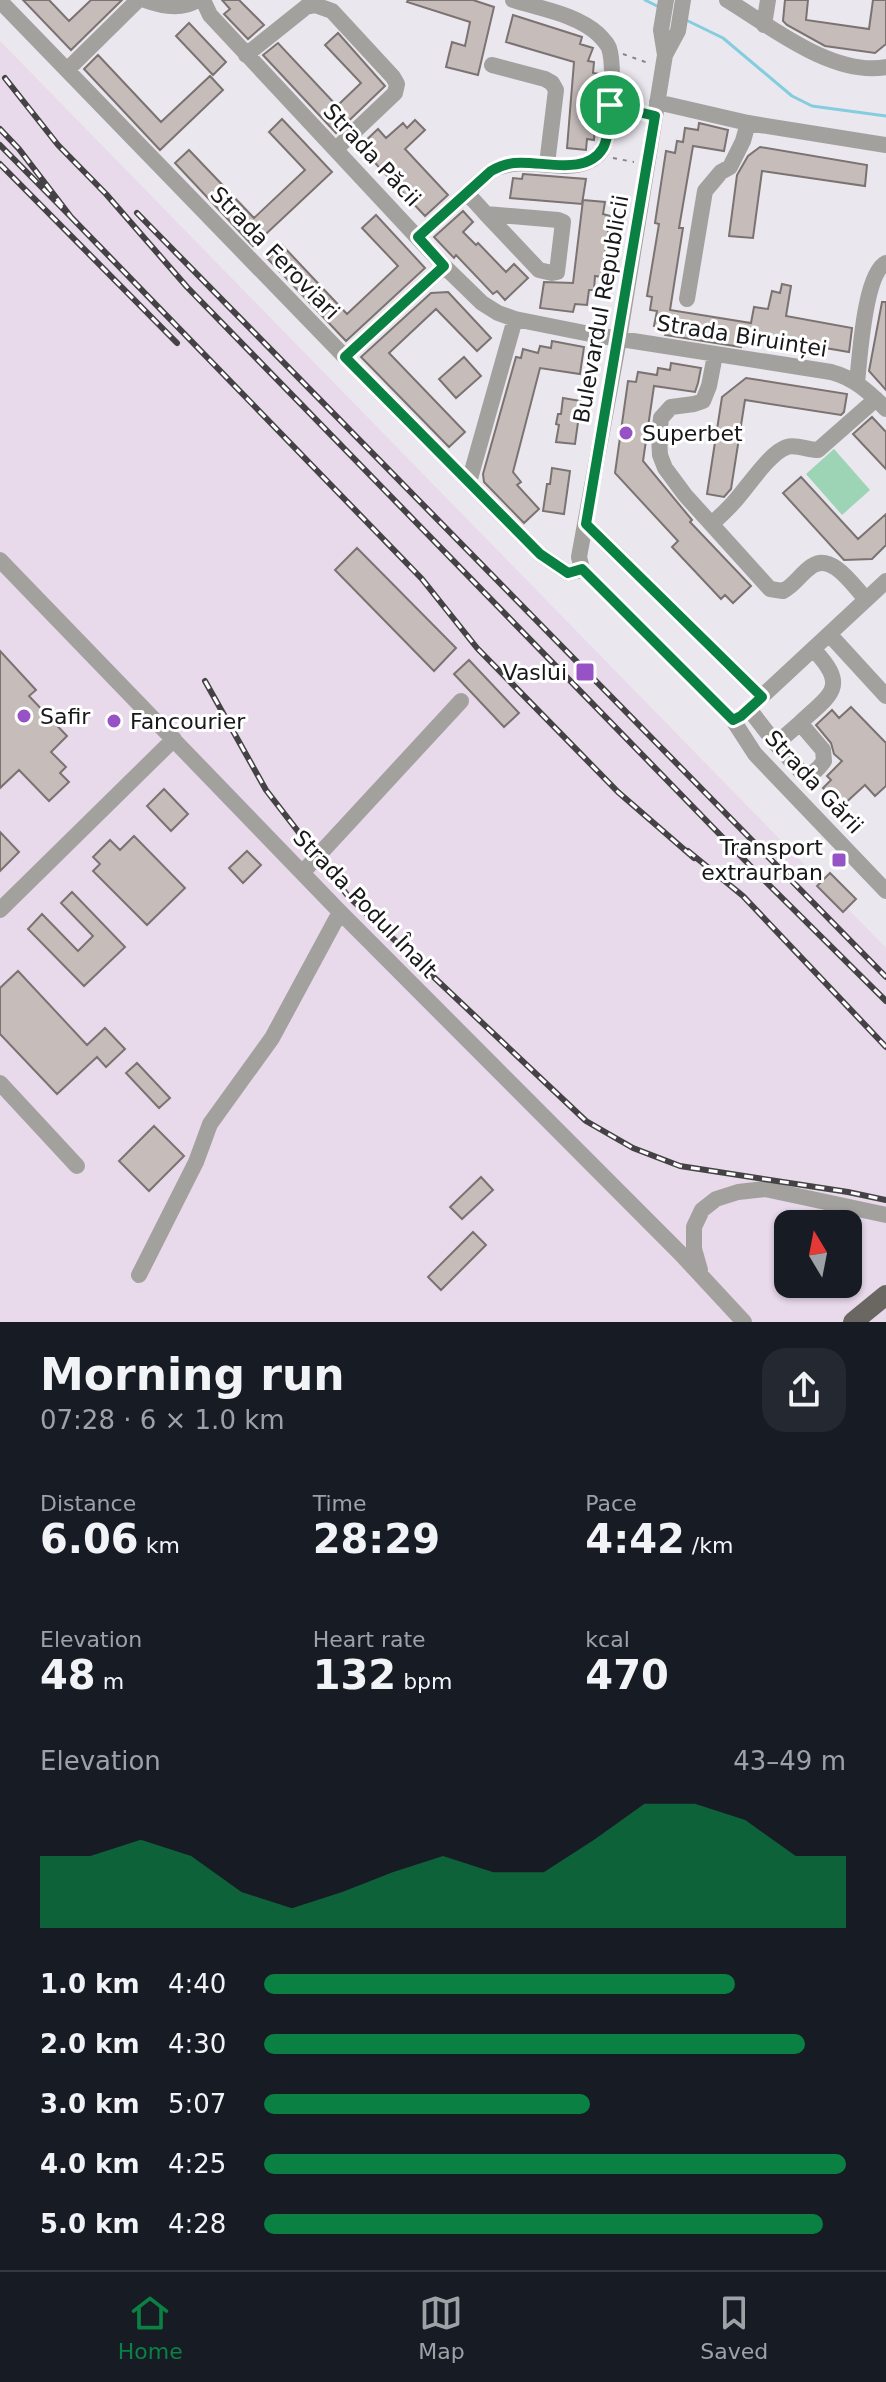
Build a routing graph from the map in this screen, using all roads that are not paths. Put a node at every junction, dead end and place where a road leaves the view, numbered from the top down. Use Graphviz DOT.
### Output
graph roads {
  1 [pos="138,0"];
  2 [pos="145,0"];
  3 [pos="197,0"];
  4 [pos="203,0"];
  5 [pos="513,0"];
  6 [pos="666,0"];
  7 [pos="683,0"];
  8 [pos="727,0"];
  9 [pos="768,0"];
  10 [pos="0,1"];
  11 [pos="764,25"];
  12 [pos="246,55"];
  13 [pos="664,62"];
  14 [pos="492,65"];
  15 [pos="886,67"];
  16 [pos="67,70"];
  17 [pos="656,109"];
  18 [pos="748,123"];
  19 [pos="886,145"];
  20 [pos="336,149"];
  21 [pos="547,164"];
  22 [pos="467,193"];
  23 [pos="486,214"];
  24 [pos="418,237"];
  25 [pos="886,263"];
  26 [pos="444,266"];
  27 [pos="687,299"];
  28 [pos="515,319"];
  29 [pos="619,339"];
  30 [pos="715,355"];
  31 [pos="345,357"];
  32 [pos="857,382"];
  33 [pos="881,404"];
  34 [pos="469,482"];
  35 [pos="586,524"];
  36 [pos="712,524"];
  37 [pos="0,560"];
  38 [pos="582,569"];
  39 [pos="886,581"];
  40 [pos="866,599"];
  41 [pos="830,635"];
  42 [pos="814,650"];
  43 [pos="886,696"];
  44 [pos="762,697"];
  45 [pos="461,701"];
  46 [pos="749,709"];
  47 [pos="733,720"];
  48 [pos="800,723"];
  49 [pos="174,739"];
  50 [pos="776,744"];
  51 [pos="303,872"];
  52 [pos="886,891"];
  53 [pos="0,910"];
  54 [pos="340,912"];
  55 [pos="0,1083"];
  56 [pos="77,1166"];
  57 [pos="886,1215"];
  58 [pos="139,1275"];
  59 [pos="701,1276"];
  60 [pos="886,1295"];
  61 [pos="744,1322"];
  62 [pos="853,1322"];
  1 -- 16 [label="street"];
  2 -- 3 [label="street"];
  4 -- 12 [label="street, Strada Păcii"];
  5 -- 21 [label="street"];
  6 -- 13 [label="street, Bulevardul Republicii"];
  7 -- 13 [label="street, Bulevardul Republicii"];
  8 -- 11 [label="street"];
  9 -- 11 [label="street"];
  10 -- 16 [label="street, Strada Feroviari"];
  11 -- 15 [label="street"];
  12 -- 20 [label="street, Strada Păcii"];
  12 -- 20 [label="street"];
  13 -- 17 [label="street, Bulevardul Republicii"];
  14 -- 21 [label="street"];
  16 -- 31 [label="street, Strada Feroviari"];
  17 -- 18 [label="street"];
  17 -- 29 [label="street, Bulevardul Republicii"];
  18 -- 19 [label="street"];
  18 -- 27 [label="street"];
  20 -- 24 [label="street, Strada Păcii"];
  21 -- 22 [label="street"];
  22 -- 23 [label="street"];
  22 -- 24 [label="street"];
  23 -- 23 [label="street"];
  24 -- 26 [label="street, Strada Păcii"];
  25 -- 32 [label="street"];
  26 -- 28 [label="street, Strada Păcii"];
  26 -- 31 [label="street"];
  28 -- 29 [label="street, Strada Păcii"];
  28 -- 34 [label="street"];
  29 -- 30 [label="street, Strada Biruinței"];
  29 -- 35 [label="street, Bulevardul Republicii"];
  30 -- 32 [label="street, Strada Biruinței"];
  30 -- 36 [label="street"];
  31 -- 34 [label="street, Strada Feroviari"];
  32 -- 33 [label="street, Strada Biruinței"];
  33 -- 36 [label="street"];
  34 -- 38 [label="street, Strada Gării"];
  35 -- 38 [label="street, Bulevardul Republicii"];
  35 -- 44 [label="street, Strada Gării"];
  36 -- 40 [label="street"];
  37 -- 49 [label="street, Strada Podul Înalt"];
  38 -- 47 [label="street, Strada Gării"];
  39 -- 40 [label="street"];
  40 -- 41 [label="street"];
  41 -- 42 [label="street"];
  41 -- 43 [label="street"];
  42 -- 44 [label="street"];
  42 -- 48 [label="street"];
  44 -- 46 [label="street"];
  45 -- 51 [label="street"];
  46 -- 47 [label="street"];
  46 -- 50 [label="street"];
  47 -- 52 [label="street, Strada Gării"];
  48 -- 50 [label="street"];
  48 -- 50 [label="street"];
  49 -- 51 [label="street, Strada Podul Înalt"];
  49 -- 53 [label="street"];
  51 -- 54 [label="street, Strada Podul Înalt"];
  54 -- 58 [label="street"];
  54 -- 59 [label="street, Strada Podul Înalt"];
  55 -- 56 [label="street"];
  57 -- 59 [label="street"];
  59 -- 61 [label="street, Strada Podul Înalt"];
  60 -- 62 [label="main road"];
}
